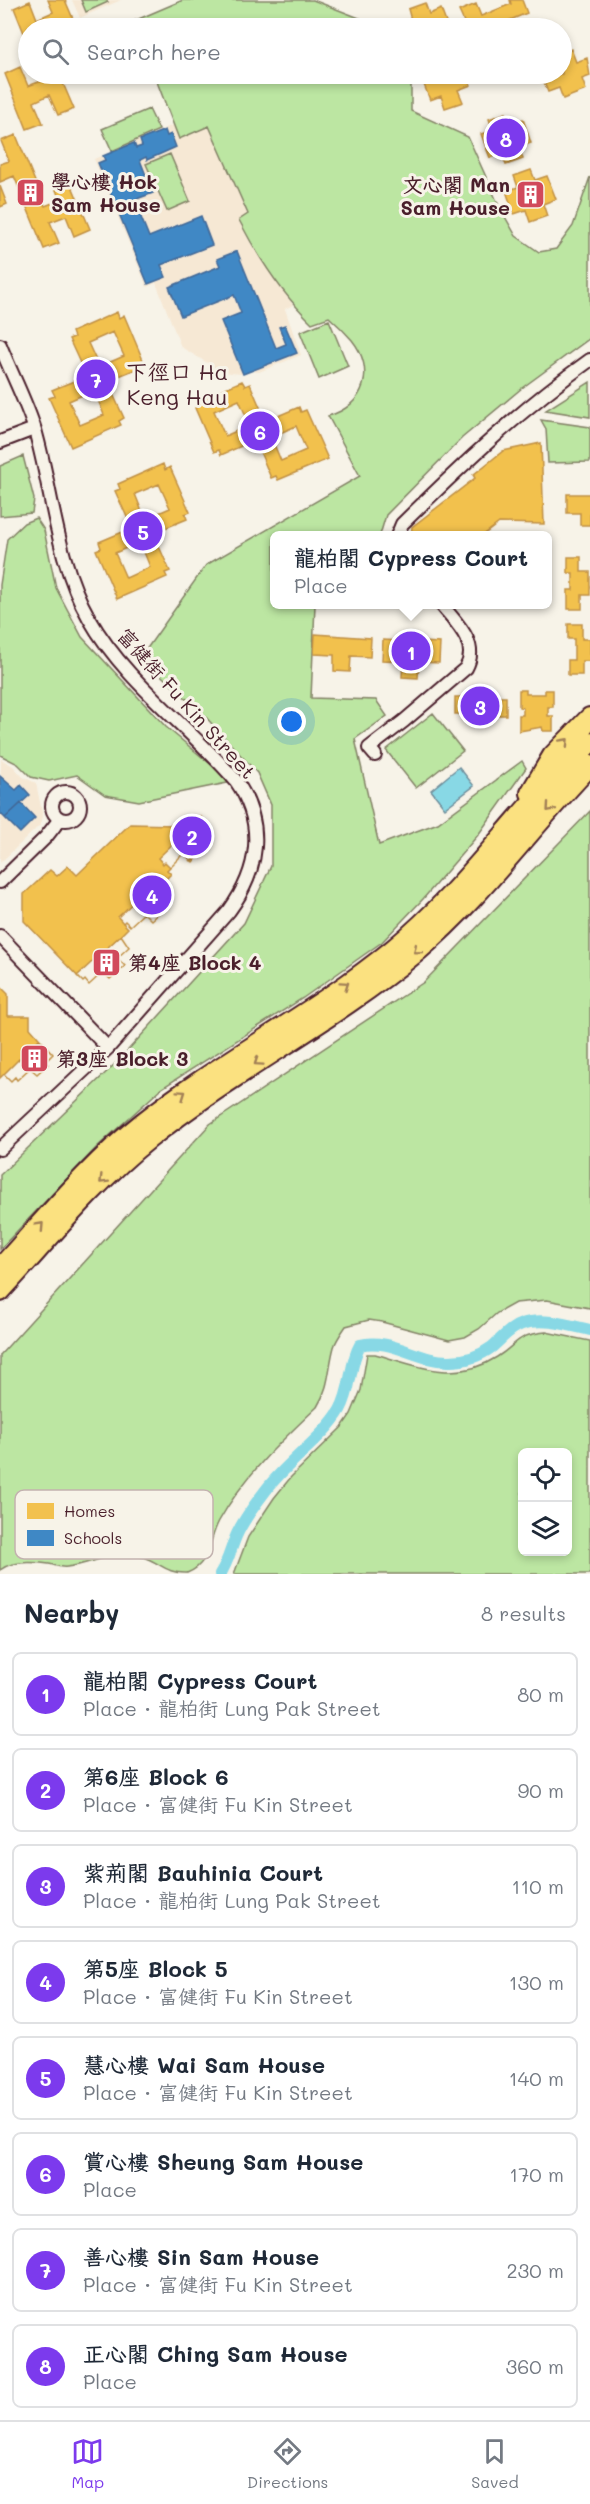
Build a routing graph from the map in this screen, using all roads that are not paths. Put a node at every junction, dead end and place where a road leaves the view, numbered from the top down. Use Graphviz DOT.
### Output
graph roads {
  1 [pos="0,345"];
  2 [pos="590,360"];
  3 [pos="34,429"];
  4 [pos="0,442"];
  5 [pos="399,531"];
  6 [pos="445,609"];
  7 [pos="590,718"];
  8 [pos="590,742"];
  9 [pos="375,755"];
  10 [pos="590,765"];
  11 [pos="519,817"];
  12 [pos="60,819"];
  13 [pos="1,884"];
  14 [pos="1,932"];
  15 [pos="108,1048"];
  16 [pos="0,1149"];
  17 [pos="0,1269"];
  18 [pos="0,1291"];
  1 -- 3 [label="street, 富健街 Fu Kin Street"];
  2 -- 5 [label="street"];
  3 -- 4 [label="street"];
  3 -- 15 [label="street, 富健街 Fu Kin Street"];
  6 -- 9 [label="street"];
  11 -- 7 [label="highway, one-way"];
  8 -- 11 [label="highway"];
  10 -- 18 [label="highway, one-way"];
  17 -- 11 [label="highway, one-way"];
  12 -- 13 [label="street"];
  14 -- 15 [label="street"];
  15 -- 16 [label="street, 富健街 Fu Kin Street"];
}
